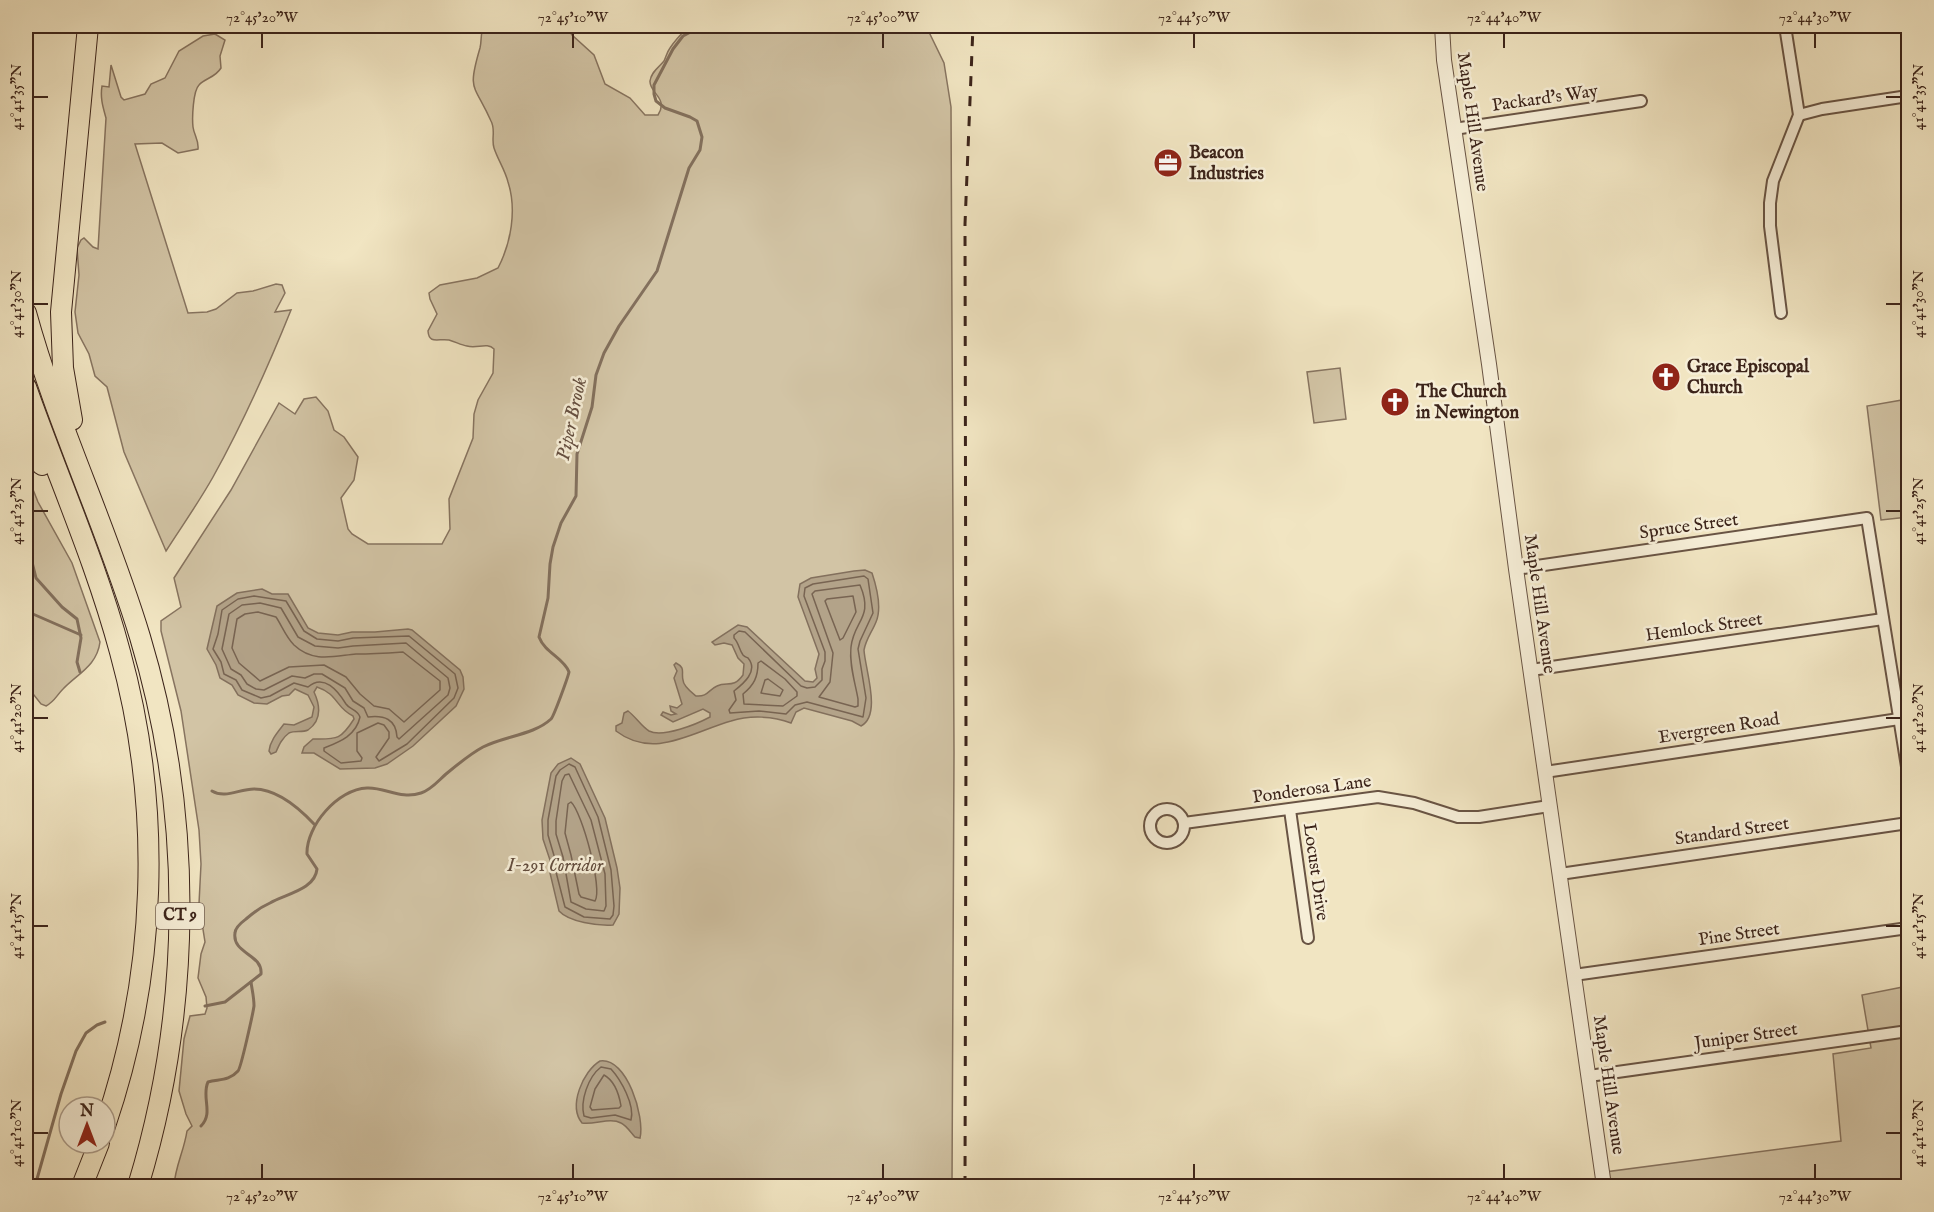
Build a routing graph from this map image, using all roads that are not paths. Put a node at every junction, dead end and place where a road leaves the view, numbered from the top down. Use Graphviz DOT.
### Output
graph roads {
  1 [pos="88,26"];
  2 [pos="1442,26"];
  3 [pos="1785,26"];
  4 [pos="1908,96"];
  5 [pos="1641,101"];
  6 [pos="1799,115"];
  7 [pos="1454,129"];
  8 [pos="26,313"];
  9 [pos="1781,313"];
  10 [pos="26,387"];
  11 [pos="26,430"];
  12 [pos="74,454"];
  13 [pos="1516,569"];
  14 [pos="98,584"];
  15 [pos="1882,619"];
  16 [pos="1531,670"];
  17 [pos="1899,719"];
  18 [pos="1545,772"];
  19 [pos="1908,773"];
  20 [pos="1549,806"];
  21 [pos="1290,810"];
  22 [pos="1184,823"];
  23 [pos="1908,823"];
  24 [pos="1560,873"];
  25 [pos="1908,928"];
  26 [pos="1308,938"];
  27 [pos="1574,975"];
  28 [pos="1908,1031"];
  29 [pos="1588,1076"];
  30 [pos="114,1095"];
  31 [pos="94,1155"];
  32 [pos="82,1186"];
  33 [pos="138,1186"];
  34 [pos="1604,1186"];
  1 -- 12 [label="highway"];
  2 -- 7 [label="street, Maple Hill Avenue"];
  3 -- 6 [label="street"];
  4 -- 6 [label="street"];
  5 -- 7 [label="street, Packard's Way"];
  6 -- 9 [label="street"];
  7 -- 13 [label="street, Maple Hill Avenue"];
  8 -- 12 [label="highway, CT 9"];
  10 -- 14 [label="highway, CT 9"];
  11 -- 14 [label="highway"];
  12 -- 33 [label="highway, CT 9"];
  13 -- 15 [label="street, Spruce Street"];
  13 -- 16 [label="street, Maple Hill Avenue"];
  14 -- 30 [label="highway, CT 9"];
  15 -- 16 [label="street, Hemlock Street"];
  15 -- 17 [label="street"];
  16 -- 18 [label="street, Maple Hill Avenue"];
  17 -- 18 [label="street, Evergreen Road"];
  17 -- 19 [label="street"];
  18 -- 20 [label="street, Maple Hill Avenue"];
  20 -- 21 [label="street, Ponderosa Lane"];
  20 -- 24 [label="street, Maple Hill Avenue"];
  21 -- 22 [label="street, Ponderosa Lane"];
  21 -- 26 [label="street, Locust Drive"];
  23 -- 24 [label="street, Standard Street"];
  24 -- 27 [label="street, Maple Hill Avenue"];
  25 -- 27 [label="street, Pine Street"];
  27 -- 29 [label="street, Maple Hill Avenue"];
  28 -- 29 [label="street, Juniper Street"];
  29 -- 34 [label="street, Maple Hill Avenue"];
  31 -- 32 [label="highway"];
}
